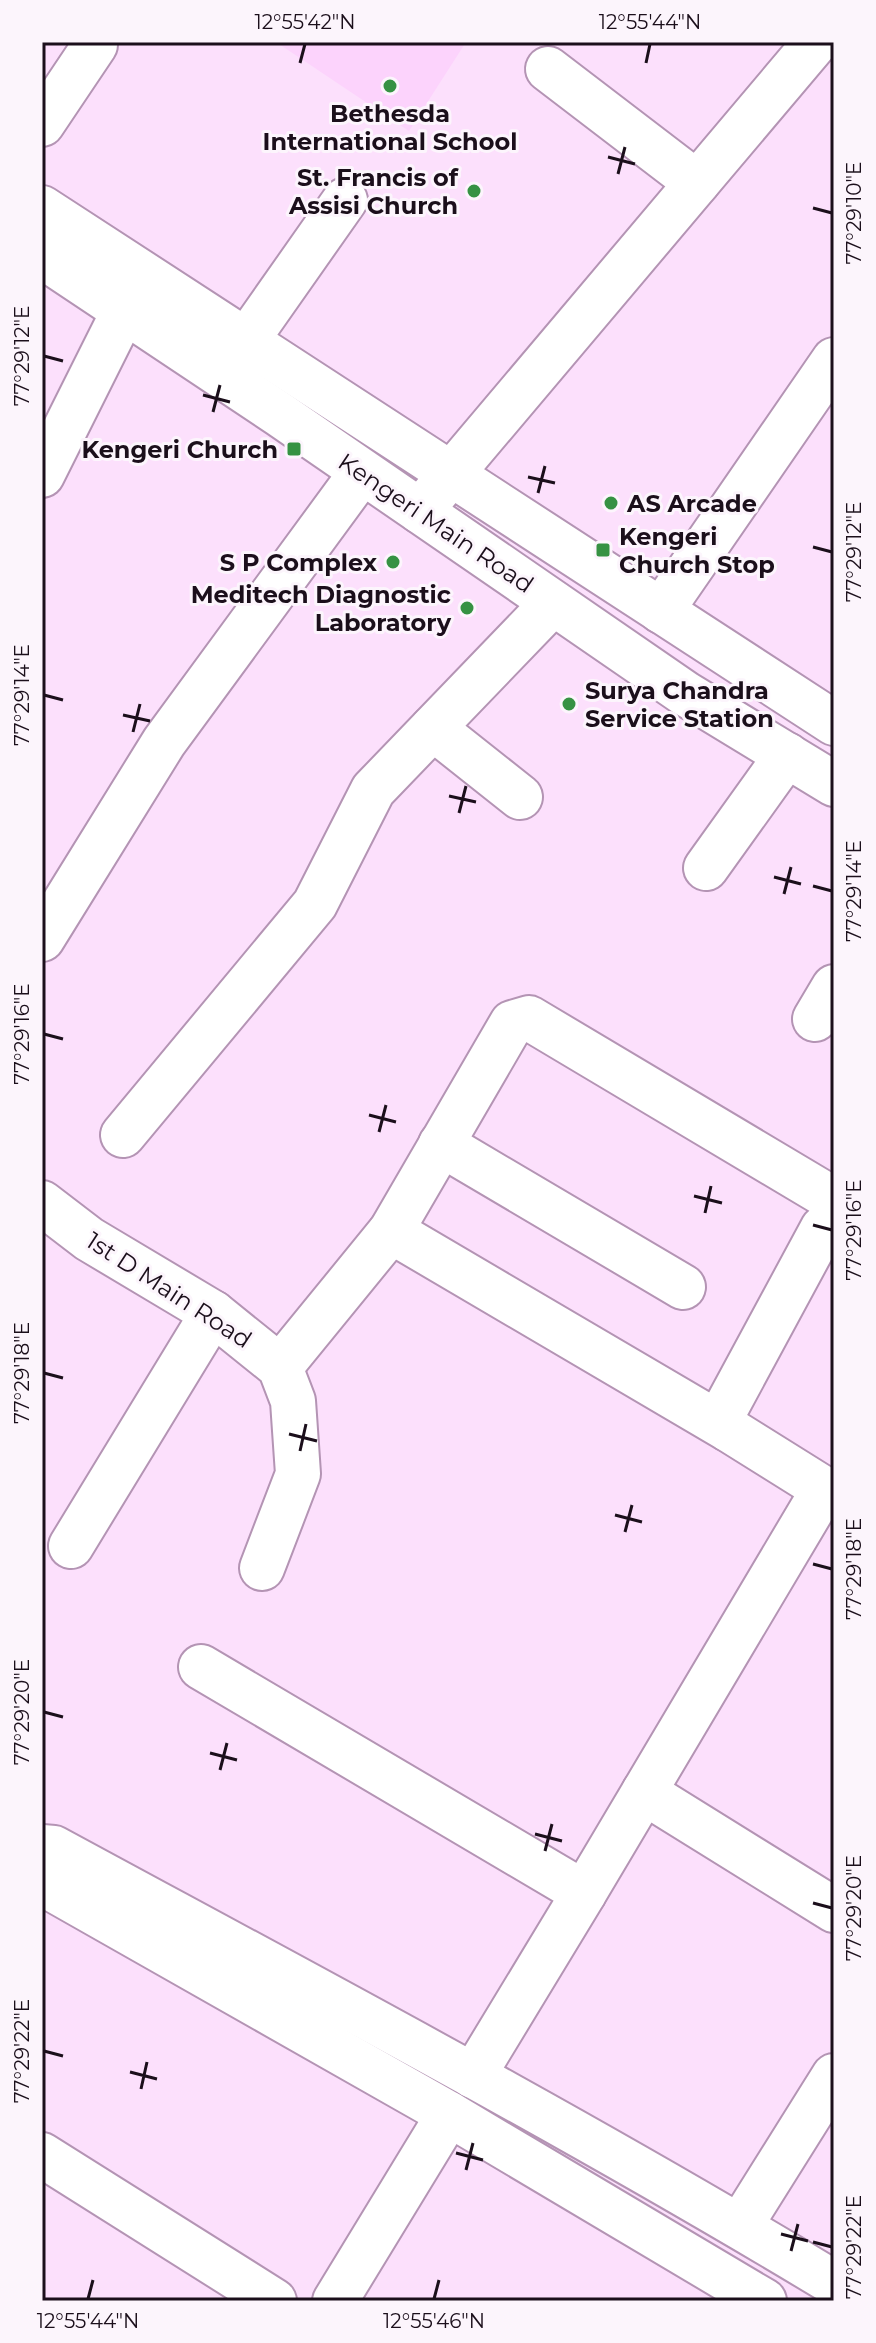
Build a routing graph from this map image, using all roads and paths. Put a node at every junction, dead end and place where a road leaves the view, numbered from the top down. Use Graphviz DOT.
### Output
graph roads {
  1 [pos="816,42"];
  2 [pos="95,45"];
  3 [pos="548,69"];
  4 [pos="42,124"];
  5 [pos="697,183"];
  6 [pos="345,200"];
  7 [pos="42,208"];
  8 [pos="42,256"];
  9 [pos="124,311"];
  10 [pos="246,341"];
  11 [pos="834,360"];
  12 [pos="362,472"];
  13 [pos="452,474"];
  14 [pos="42,475"];
  15 [pos="420,511"];
  16 [pos="553,603"];
  17 [pos="661,611"];
  18 [pos="834,723"];
  19 [pos="433,728"];
  20 [pos="787,755"];
  21 [pos="834,784"];
  22 [pos="520,797"];
  23 [pos="706,868"];
  24 [pos="42,939"];
  25 [pos="123,1135"];
  26 [pos="441,1144"];
  27 [pos="42,1203"];
  28 [pos="391,1231"];
  29 [pos="683,1287"];
  30 [pos="213,1313"];
  31 [pos="280,1367"];
  32 [pos="728,1429"];
  33 [pos="829,1492"];
  34 [pos="71,1546"];
  35 [pos="262,1568"];
  36 [pos="201,1667"];
  37 [pos="644,1792"];
  38 [pos="45,1859"];
  39 [pos="584,1893"];
  40 [pos="834,1910"];
  41 [pos="473,2076"];
  42 [pos="834,2076"];
  43 [pos="449,2114"];
  44 [pos="42,2155"];
  45 [pos="740,2226"];
  46 [pos="834,2283"];
  47 [pos="214,2285"];
  48 [pos="758,2300"];
  49 [pos="274,2301"];
  50 [pos="335,2301"];
  1 -- 5 [label="street"];
  2 -- 4 [label="street"];
  3 -- 5 [label="street"];
  5 -- 13 [label="street"];
  6 -- 10 [label="street"];
  7 -- 10 [label="street, Kengeri Main Road"];
  8 -- 9 [label="street, Kengeri Main Road"];
  9 -- 12 [label="street, Kengeri Main Road"];
  9 -- 14 [label="street"];
  10 -- 13 [label="street, Kengeri Main Road"];
  11 -- 17 [label="street"];
  12 -- 15 [label="street, Kengeri Main Road"];
  12 -- 24 [label="street"];
  13 -- 15 [label="street"];
  13 -- 17 [label="street, Kengeri Main Road"];
  15 -- 16 [label="street, Kengeri Main Road"];
  16 -- 19 [label="street"];
  16 -- 20 [label="street, Kengeri Main Road"];
  17 -- 18 [label="street, Kengeri Main Road"];
  19 -- 22 [label="street"];
  19 -- 25 [label="street"];
  20 -- 21 [label="street, Kengeri Main Road"];
  20 -- 23 [label="street"];
  26 -- 28 [label="street"];
  26 -- 29 [label="street"];
  26 -- 32 [label="street"];
  27 -- 30 [label="street, 1st D Main Road"];
  28 -- 31 [label="street"];
  28 -- 32 [label="street"];
  30 -- 31 [label="street, 1st D Main Road"];
  30 -- 34 [label="street"];
  31 -- 35 [label="street"];
  32 -- 33 [label="street"];
  33 -- 37 [label="street"];
  36 -- 39 [label="street"];
  37 -- 39 [label="street"];
  37 -- 40 [label="street"];
  38 -- 41 [label="street"];
  38 -- 43 [label="street"];
  39 -- 41 [label="street"];
  41 -- 45 [label="street"];
  42 -- 45 [label="street"];
  43 -- 48 [label="street"];
  43 -- 50 [label="street"];
  44 -- 47 [label="street"];
  45 -- 46 [label="street"];
  47 -- 49 [label="street"];
}
